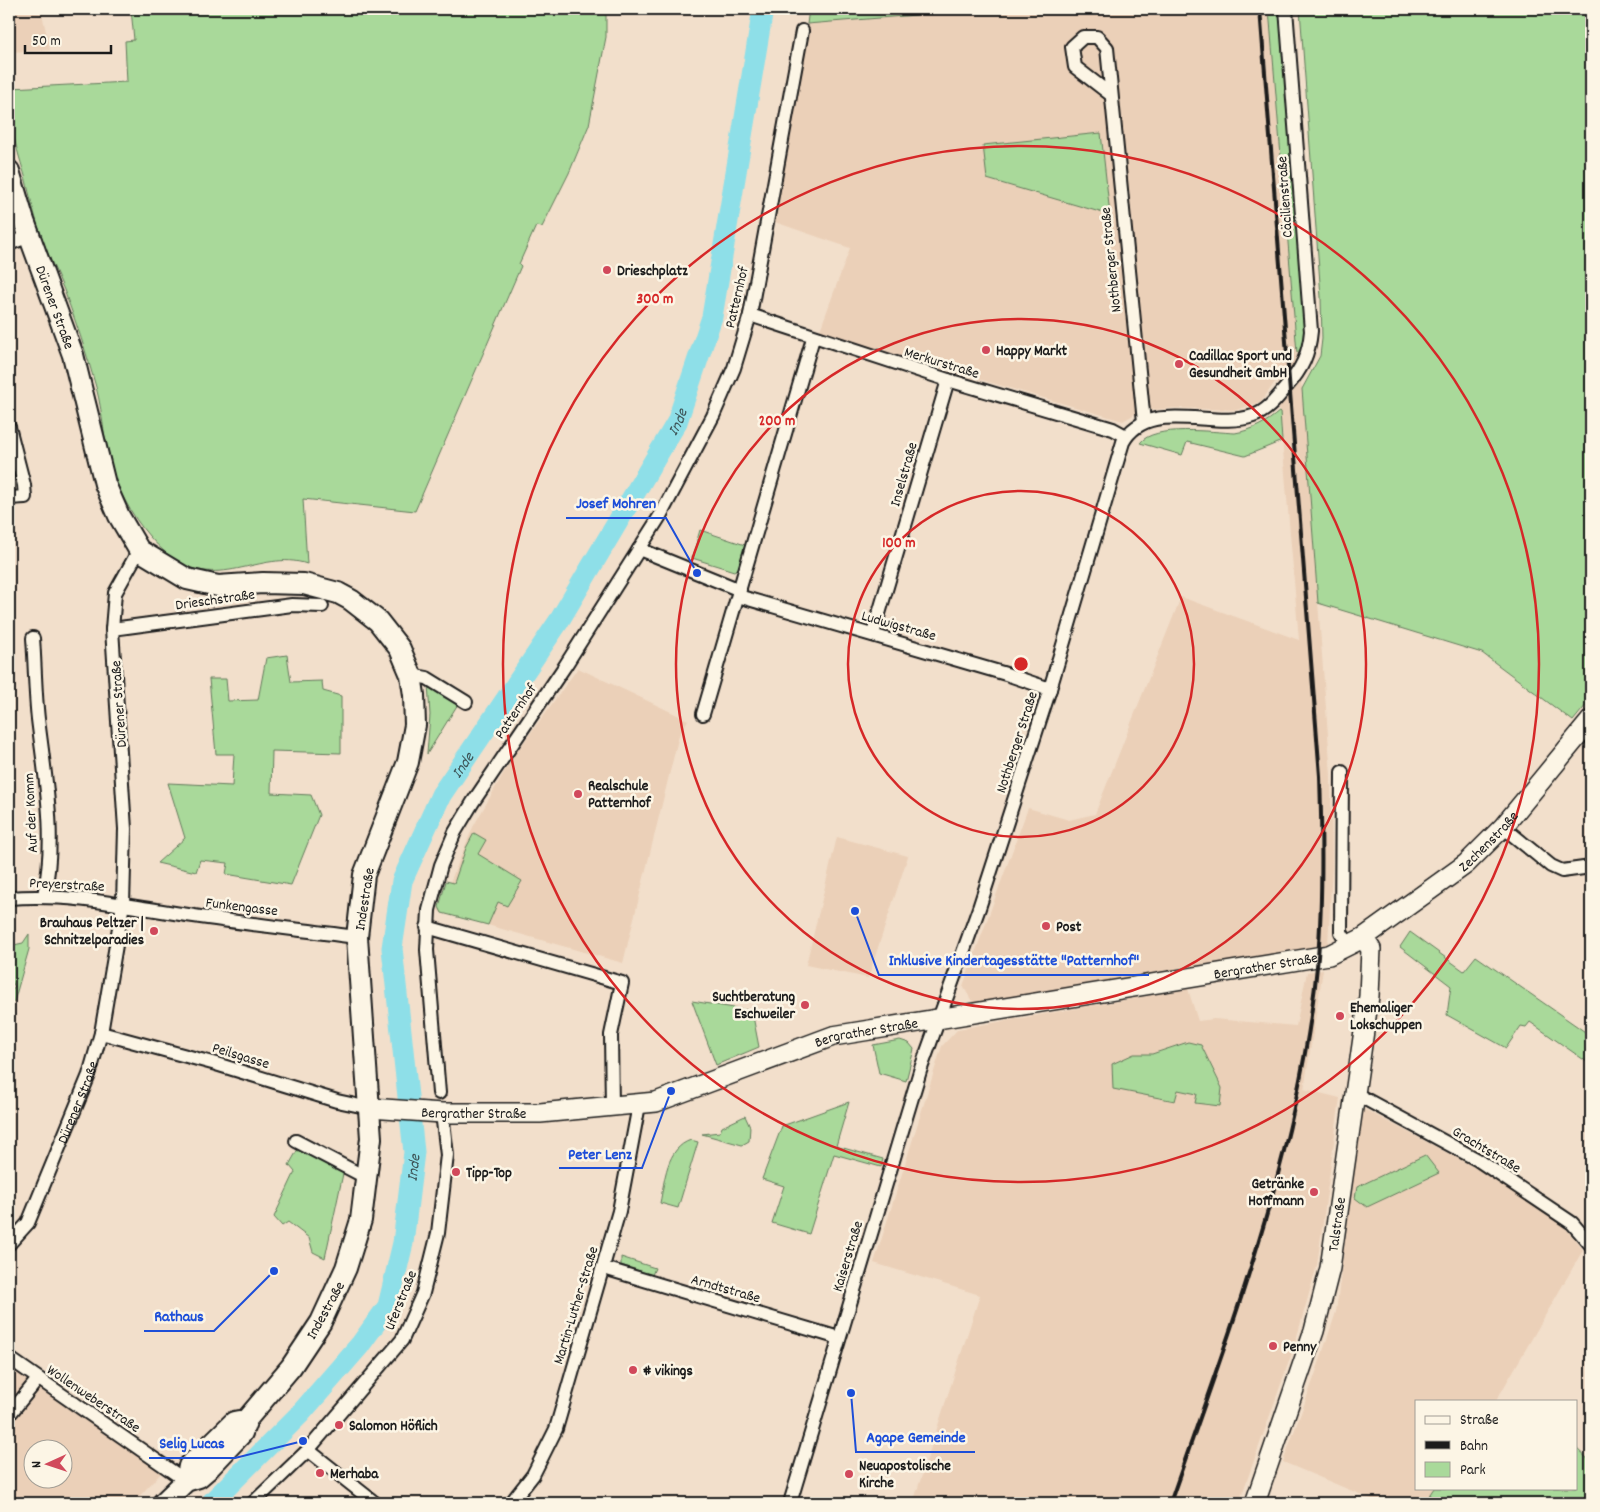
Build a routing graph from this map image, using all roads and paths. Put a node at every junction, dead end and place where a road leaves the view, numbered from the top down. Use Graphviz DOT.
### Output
graph roads {
  1 [pos="1286,9"];
  2 [pos="802,31"];
  3 [pos="1110,94"];
  4 [pos="9,171"];
  5 [pos="30,236"];
  6 [pos="9,244"];
  7 [pos="750,315"];
  8 [pos="813,338"];
  9 [pos="1294,378"];
  10 [pos="948,380"];
  11 [pos="1144,422"];
  12 [pos="9,427"];
  13 [pos="1126,436"];
  14 [pos="9,498"];
  15 [pos="140,550"];
  16 [pos="640,550"];
  17 [pos="739,593"];
  18 [pos="322,606"];
  19 [pos="112,629"];
  20 [pos="873,634"];
  21 [pos="33,638"];
  22 [pos="411,675"];
  23 [pos="1050,689"];
  24 [pos="466,702"];
  25 [pos="703,714"];
  26 [pos="1591,720"];
  27 [pos="1342,772"];
  28 [pos="1503,827"];
  29 [pos="1591,866"];
  30 [pos="44,895"];
  31 [pos="9,898"];
  32 [pos="123,904"];
  33 [pos="428,927"];
  34 [pos="357,937"];
  35 [pos="1356,942"];
  36 [pos="939,1018"];
  37 [pos="101,1033"];
  38 [pos="439,1093"];
  39 [pos="1356,1094"];
  40 [pos="639,1105"];
  41 [pos="612,1108"];
  42 [pos="379,1109"];
  43 [pos="435,1113"];
  44 [pos="296,1141"];
  45 [pos="368,1178"];
  46 [pos="9,1244"];
  47 [pos="1591,1245"];
  48 [pos="604,1268"];
  49 [pos="839,1338"];
  50 [pos="9,1358"];
  51 [pos="38,1379"];
  52 [pos="9,1415"];
  53 [pos="308,1450"];
  54 [pos="186,1481"];
  55 [pos="163,1503"];
  56 [pos="253,1503"];
  57 [pos="375,1503"];
  58 [pos="511,1503"];
  59 [pos="790,1503"];
  60 [pos="1255,1503"];
  1 -- 9 [label="street, Cäcilienstraße"];
  2 -- 7 [label="street, Patternhof"];
  3 -- 11 [label="street, Nothberger Straße"];
  4 -- 5 [label="main road, Dürener Straße"];
  5 -- 6 [label="street"];
  5 -- 15 [label="main road, Dürener Straße"];
  7 -- 8 [label="street, Merkurstraße"];
  7 -- 16 [label="street, Patternhof"];
  8 -- 10 [label="street, Merkurstraße"];
  8 -- 17 [label="street"];
  9 -- 11 [label="street, Nothberger Straße"];
  10 -- 13 [label="street, Merkurstraße"];
  10 -- 20 [label="street, Inselstraße"];
  11 -- 13 [label="street, Nothberger Straße"];
  12 -- 14 [label="street"];
  13 -- 23 [label="street, Nothberger Straße"];
  15 -- 19 [label="street, Dürener Straße"];
  15 -- 22 [label="main road, Indestraße"];
  16 -- 17 [label="street"];
  16 -- 33 [label="street, Patternhof"];
  17 -- 20 [label="street, Ludwigstraße"];
  17 -- 25 [label="street"];
  18 -- 19 [label="street, Drieschstraße"];
  19 -- 32 [label="street, Dürener Straße"];
  20 -- 23 [label="street, Ludwigstraße"];
  21 -- 30 [label="street, Auf der Komm"];
  22 -- 24 [label="street"];
  22 -- 34 [label="main road, Indestraße"];
  23 -- 36 [label="street, Nothberger Straße"];
  26 -- 28 [label="main road, Zechenstraße"];
  27 -- 35 [label="street"];
  28 -- 29 [label="street"];
  28 -- 35 [label="main road, Zechenstraße"];
  30 -- 31 [label="street, Preyerstraße"];
  30 -- 32 [label="street, Preyerstraße"];
  32 -- 34 [label="street, Funkengasse"];
  32 -- 37 [label="street, Dürener Straße"];
  33 -- 38 [label="street, Patternhof"];
  33 -- 41 [label="street"];
  34 -- 42 [label="main road, Indestraße"];
  35 -- 36 [label="main road, Bergrather Straße"];
  35 -- 39 [label="main road, Talstraße"];
  36 -- 40 [label="main road, Bergrather Straße"];
  36 -- 49 [label="street, Kaiserstraße"];
  37 -- 42 [label="street, Peilsgasse"];
  37 -- 46 [label="street, Dürener Straße"];
  39 -- 47 [label="street, Grachtstraße"];
  39 -- 60 [label="main road, Talstraße"];
  40 -- 41 [label="main road, Bergrather Straße"];
  40 -- 48 [label="street, Martin-Luther-Straße"];
  41 -- 43 [label="main road, Bergrather Straße"];
  42 -- 43 [label="main road, Bergrather Straße"];
  42 -- 45 [label="main road, Indestraße"];
  43 -- 53 [label="street, Uferstraße"];
  44 -- 45 [label="street"];
  45 -- 54 [label="main road, Indestraße"];
  48 -- 49 [label="street, Arndtstraße"];
  48 -- 58 [label="street, Martin-Luther-Straße"];
  49 -- 59 [label="street, Kaiserstraße"];
  50 -- 51 [label="street, Wollenweberstraße"];
  51 -- 52 [label="street"];
  51 -- 54 [label="street, Wollenweberstraße"];
  53 -- 56 [label="street, Uferstraße"];
  53 -- 57 [label="street"];
  54 -- 55 [label="main road, Indestraße"];
}
